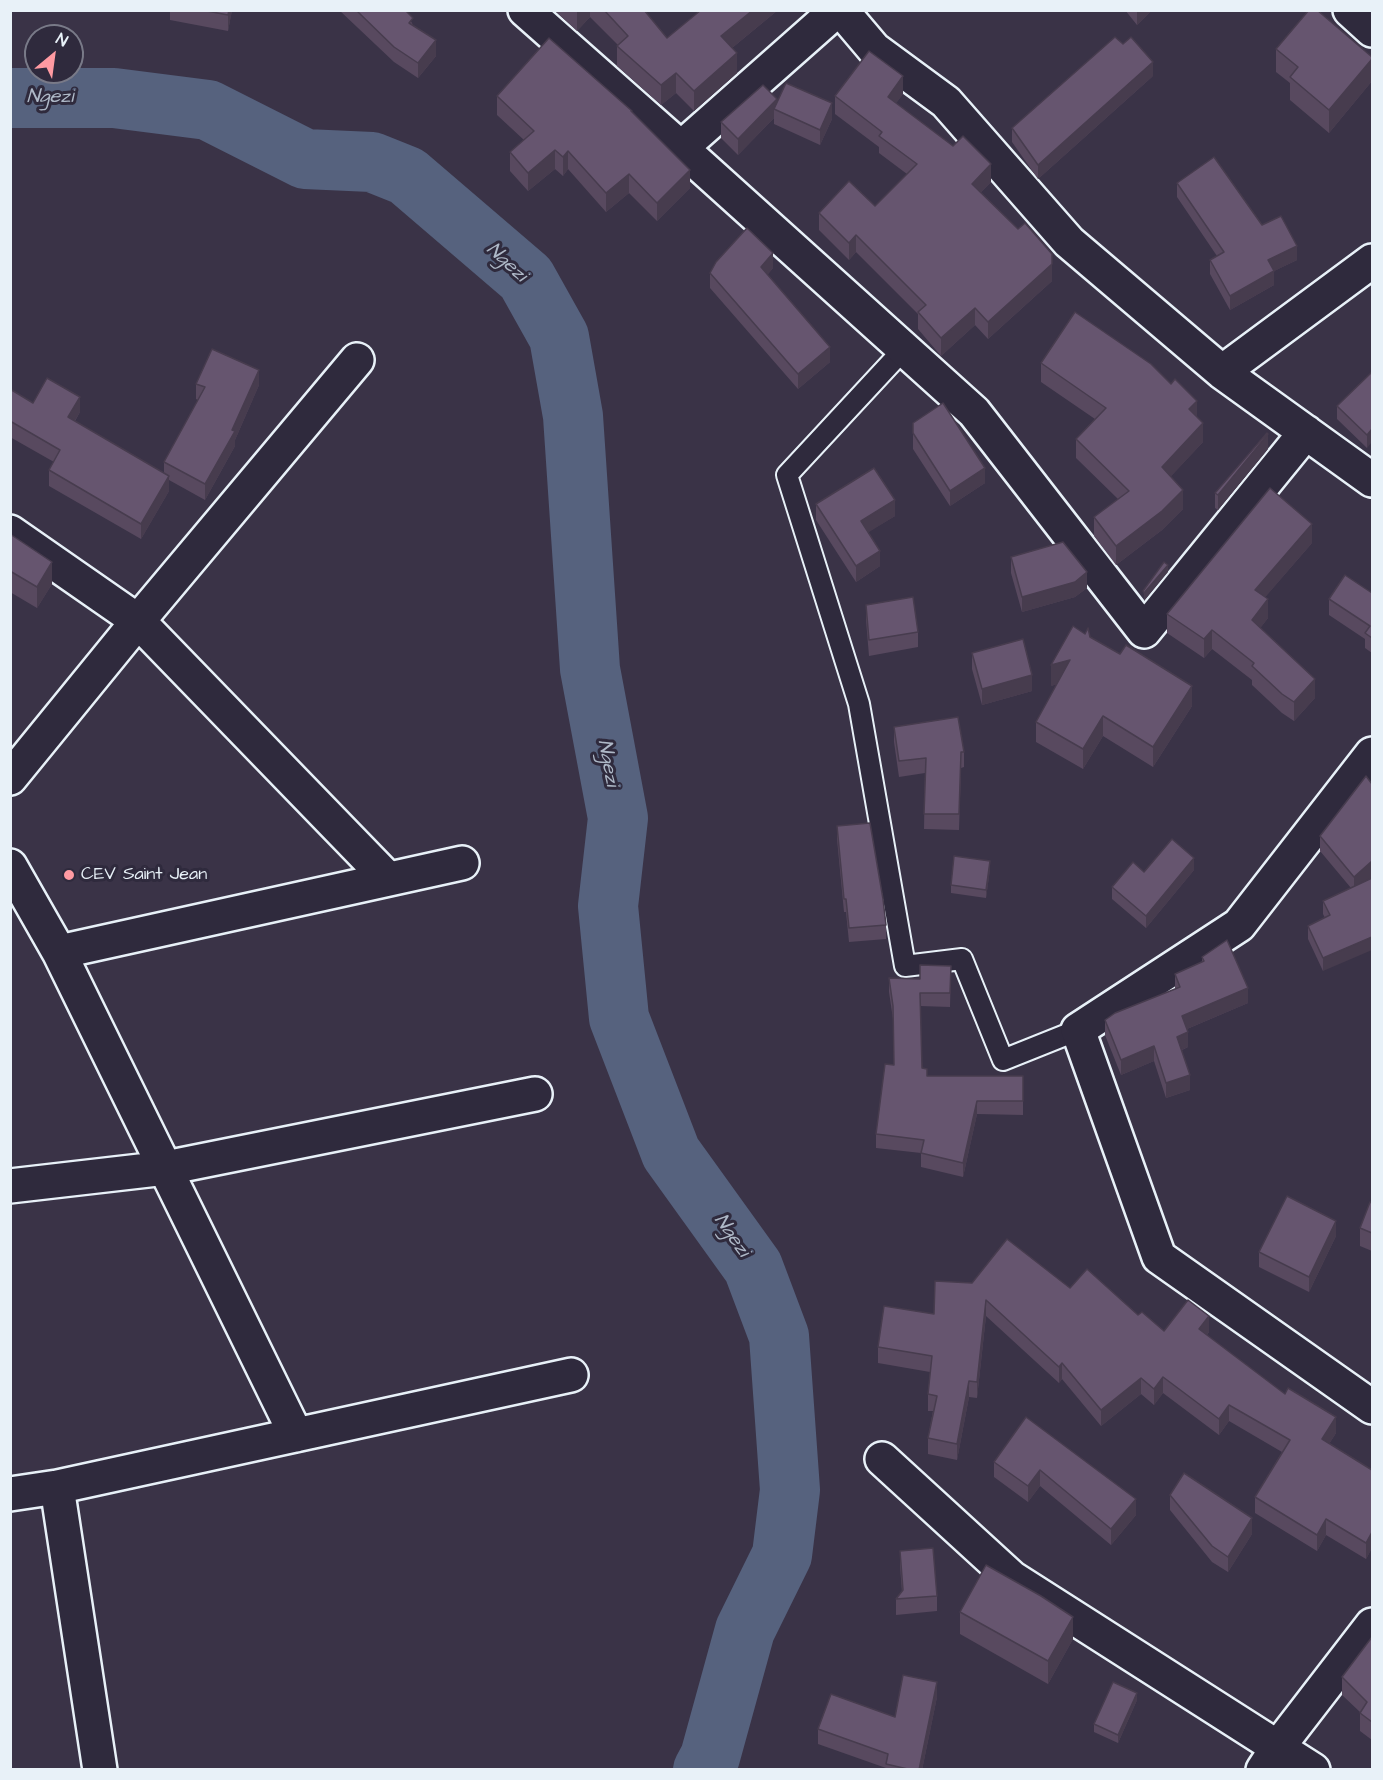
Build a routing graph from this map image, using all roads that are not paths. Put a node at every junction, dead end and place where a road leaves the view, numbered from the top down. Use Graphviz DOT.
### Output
graph roads {
  1 [pos="525,10"];
  2 [pos="839,10"];
  3 [pos="1350,10"];
  4 [pos="1372,30"];
  5 [pos="681,148"];
  6 [pos="1372,261"];
  7 [pos="904,349"];
  8 [pos="357,360"];
  9 [pos="1222,372"];
  10 [pos="1306,432"];
  11 [pos="1372,480"];
  12 [pos="10,531"];
  13 [pos="138,621"];
  14 [pos="1372,754"];
  15 [pos="10,778"];
  16 [pos="462,863"];
  17 [pos="10,866"];
  18 [pos="388,879"];
  19 [pos="59,952"];
  20 [pos="1078,1030"];
  21 [pos="535,1094"];
  22 [pos="166,1168"];
  23 [pos="10,1186"];
  24 [pos="572,1375"];
  25 [pos="1372,1407"];
  26 [pos="296,1435"];
  27 [pos="882,1459"];
  28 [pos="57,1487"];
  29 [pos="10,1494"];
  30 [pos="1372,1625"];
  31 [pos="1271,1758"];
  32 [pos="100,1770"];
  33 [pos="1313,1770"];
  1 -- 5 [label="street"];
  2 -- 5 [label="street"];
  2 -- 9 [label="street"];
  3 -- 4 [label="street"];
  5 -- 7 [label="street"];
  6 -- 9 [label="street"];
  7 -- 10 [label="street"];
  7 -- 20 [label="lane"];
  8 -- 13 [label="street"];
  9 -- 10 [label="street"];
  10 -- 11 [label="street"];
  12 -- 13 [label="street"];
  13 -- 15 [label="street"];
  13 -- 18 [label="street"];
  14 -- 20 [label="street"];
  16 -- 18 [label="street"];
  17 -- 19 [label="street"];
  18 -- 19 [label="street"];
  19 -- 22 [label="street"];
  20 -- 25 [label="street"];
  21 -- 22 [label="street"];
  22 -- 23 [label="street"];
  22 -- 26 [label="street"];
  24 -- 26 [label="street"];
  26 -- 28 [label="street"];
  27 -- 31 [label="street"];
  28 -- 29 [label="street"];
  28 -- 32 [label="street"];
  30 -- 31 [label="street"];
  31 -- 33 [label="street"];
}
